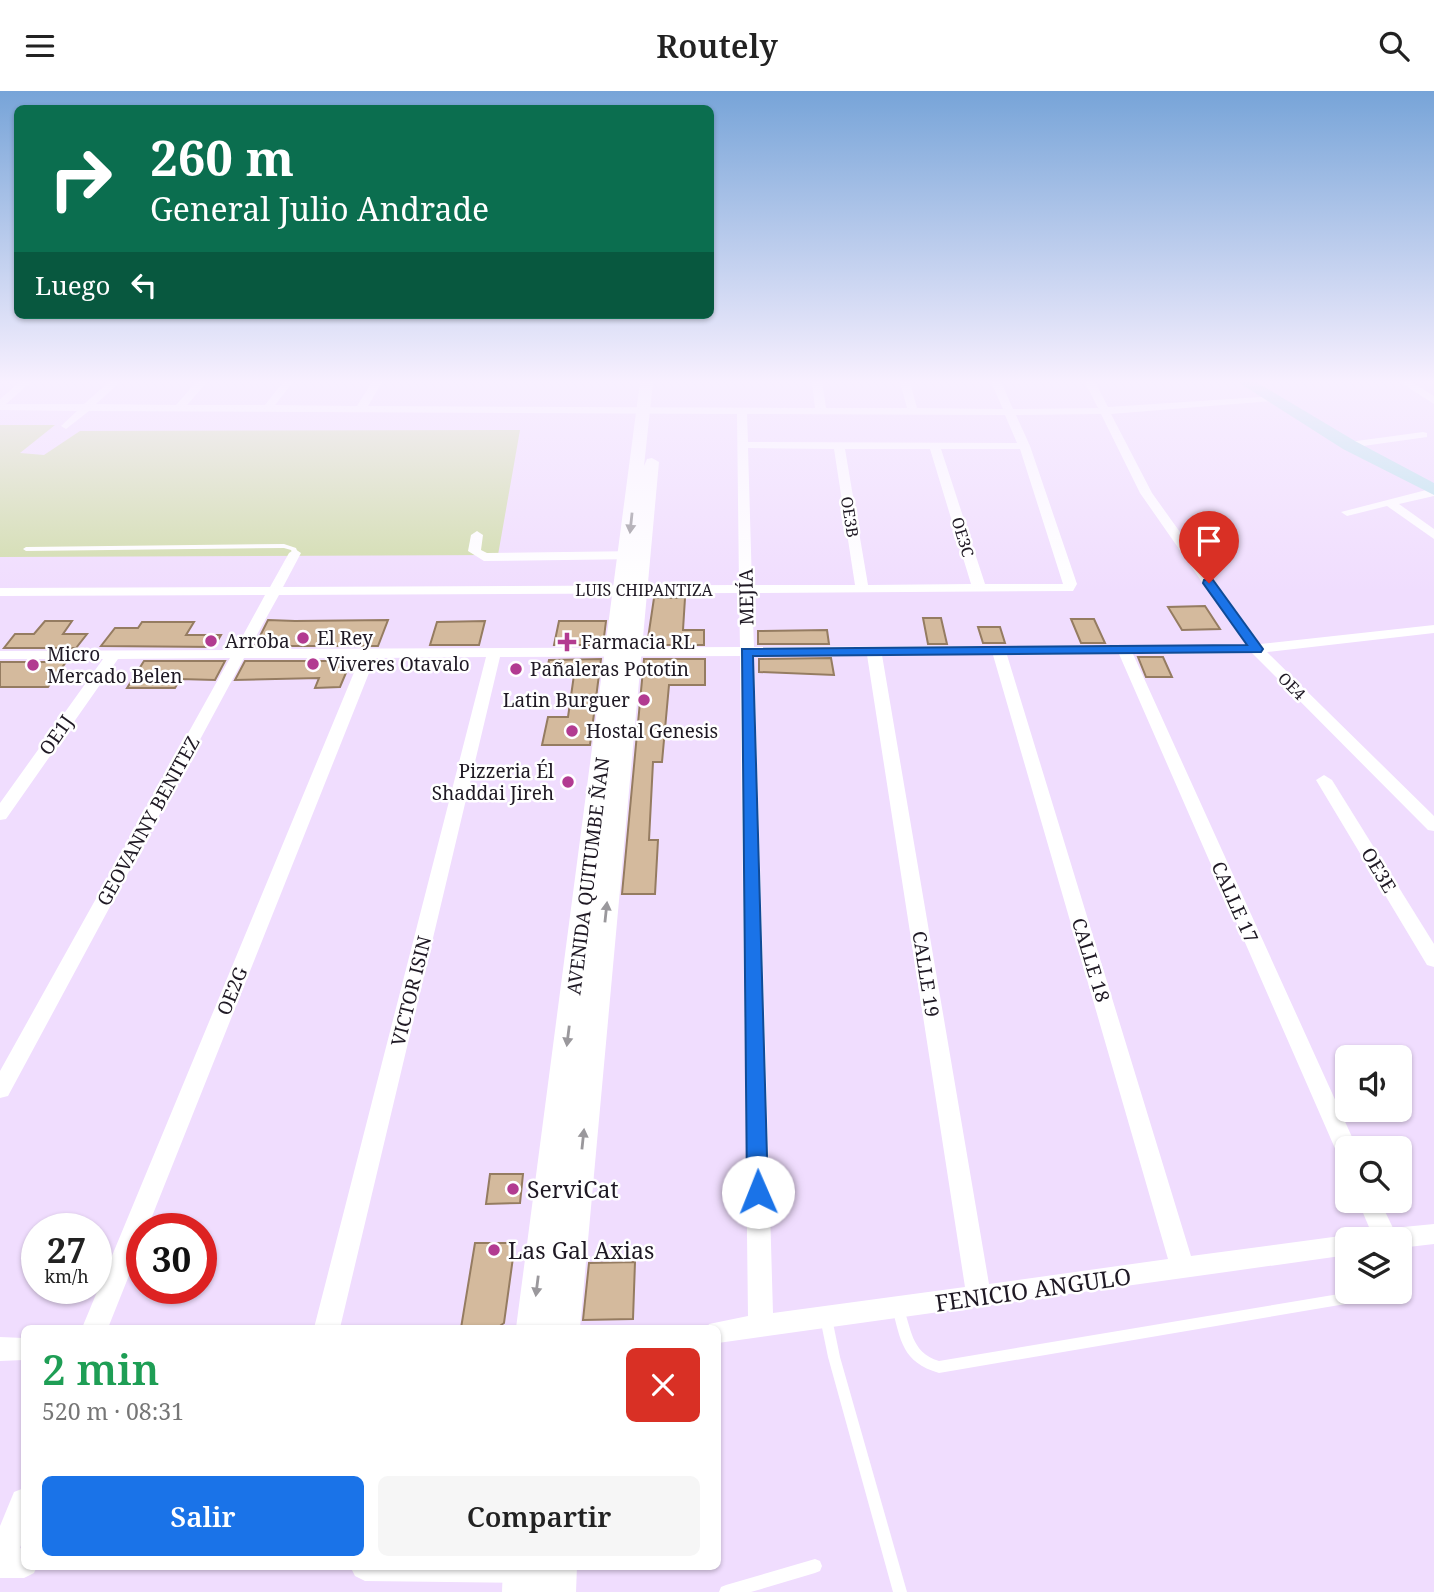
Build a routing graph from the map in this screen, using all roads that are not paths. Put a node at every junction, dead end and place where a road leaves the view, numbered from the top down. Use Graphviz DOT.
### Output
graph roads {
  1 [pos="644,452"];
  2 [pos="649,452"];
  3 [pos="744,452"];
  4 [pos="840,452"];
  5 [pos="937,452"];
  6 [pos="1026,452"];
  7 [pos="1125,452"];
  8 [pos="1362,452"];
  9 [pos="1434,491"];
  10 [pos="1389,502"];
  11 [pos="1347,512"];
  12 [pos="477,535"];
  13 [pos="1434,535"];
  14 [pos="26,548"];
  15 [pos="295,553"];
  16 [pos="645,555"];
  17 [pos="627,556"];
  18 [pos="979,588"];
  19 [pos="746,589"];
  20 [pos="862,589"];
  21 [pos="632,590"];
  22 [pos="274,591"];
  23 [pos="0,592"];
  24 [pos="1434,629"];
  25 [pos="1256,649"];
  26 [pos="1124,650"];
  27 [pos="999,651"];
  28 [pos="624,652"];
  29 [pos="747,652"];
  30 [pos="874,652"];
  31 [pos="494,653"];
  32 [pos="239,654"];
  33 [pos="369,654"];
  34 [pos="0,655"];
  35 [pos="113,655"];
  36 [pos="1324,780"];
  37 [pos="0,815"];
  38 [pos="1434,826"];
  39 [pos="1434,960"];
  40 [pos="0,1090"];
  41 [pos="1340,1136"];
  42 [pos="1434,1234"];
  43 [pos="1412,1236"];
  44 [pos="1335,1247"];
  45 [pos="1182,1269"];
  46 [pos="979,1296"];
  47 [pos="1335,1301"];
  48 [pos="898,1308"];
  49 [pos="826,1318"];
  50 [pos="96,1325"];
  51 [pos="328,1325"];
  52 [pos="532,1325"];
  53 [pos="563,1325"];
  54 [pos="761,1327"];
  55 [pos="721,1332"];
  56 [pos="0,1349"];
  57 [pos="21,1349"];
  58 [pos="21,1510"];
  59 [pos="0,1562"];
  60 [pos="21,1563"];
  61 [pos="815,1566"];
  62 [pos="460,1570"];
  63 [pos="531,1573"];
  64 [pos="557,1592"];
  65 [pos="726,1592"];
  66 [pos="900,1592"];
  1 -- 17 [label="street, AVENIDA QUITUMBE ÑAN, one-way"];
  2 -- 16 [label="street, AVENIDA QUITUMBE ÑAN"];
  3 -- 19 [label="street, MEJÍA"];
  4 -- 20 [label="street, OE3B"];
  5 -- 18 [label="street, OE3C"];
  6 -- 18 [label="street, LUIS CHIPANTIZA"];
  7 -- 25 [label="street, OE4"];
  8 -- 9 [label="main road"];
  9 -- 10 [label="street"];
  10 -- 11 [label="street"];
  10 -- 13 [label="street"];
  12 -- 17 [label="street"];
  14 -- 15 [label="lane"];
  15 -- 22 [label="street, GEOVANNY BENITEZ"];
  16 -- 17 [label="street"];
  16 -- 21 [label="street, AVENIDA QUITUMBE ÑAN"];
  17 -- 21 [label="street, AVENIDA QUITUMBE ÑAN"];
  18 -- 20 [label="street, LUIS CHIPANTIZA"];
  19 -- 20 [label="street, LUIS CHIPANTIZA"];
  19 -- 21 [label="street, LUIS CHIPANTIZA"];
  19 -- 29 [label="street, MEJÍA"];
  21 -- 22 [label="street, LUIS CHIPANTIZA"];
  21 -- 28 [label="street, AVENIDA QUITUMBE ÑAN"];
  22 -- 23 [label="street, LUIS CHIPANTIZA"];
  22 -- 32 [label="street, GEOVANNY BENITEZ"];
  24 -- 25 [label="street"];
  25 -- 26 [label="street"];
  25 -- 38 [label="street, OE4"];
  26 -- 27 [label="street"];
  26 -- 41 [label="street, CALLE 17"];
  27 -- 30 [label="street"];
  27 -- 45 [label="street, CALLE 18"];
  28 -- 29 [label="street"];
  28 -- 31 [label="street"];
  28 -- 52 [label="street, AVENIDA QUITUMBE ÑAN, one-way"];
  53 -- 28 [label="street, AVENIDA QUITUMBE ÑAN, one-way"];
  29 -- 30 [label="street"];
  29 -- 54 [label="street, MEJÍA"];
  30 -- 46 [label="street, CALLE 19"];
  31 -- 33 [label="street"];
  31 -- 51 [label="street, VICTOR ISIN"];
  32 -- 33 [label="street"];
  32 -- 35 [label="street"];
  32 -- 40 [label="street, GEOVANNY BENITEZ"];
  33 -- 50 [label="street, OE2G"];
  34 -- 35 [label="street"];
  35 -- 37 [label="street, OE1J"];
  36 -- 39 [label="street, OE3E"];
  42 -- 43 [label="street"];
  44 -- 45 [label="street, FENICIO ANGULO"];
  45 -- 46 [label="street, FENICIO ANGULO"];
  46 -- 48 [label="street, FENICIO ANGULO"];
  47 -- 48 [label="lane"];
  48 -- 49 [label="street, FENICIO ANGULO"];
  49 -- 54 [label="street, FENICIO ANGULO"];
  49 -- 66 [label="lane"];
  54 -- 55 [label="street, FENICIO ANGULO"];
  56 -- 57 [label="street"];
  58 -- 59 [label="street"];
  59 -- 60 [label="street"];
  61 -- 65 [label="lane"];
  62 -- 63 [label="street"];
  63 -- 64 [label="street"];
}
